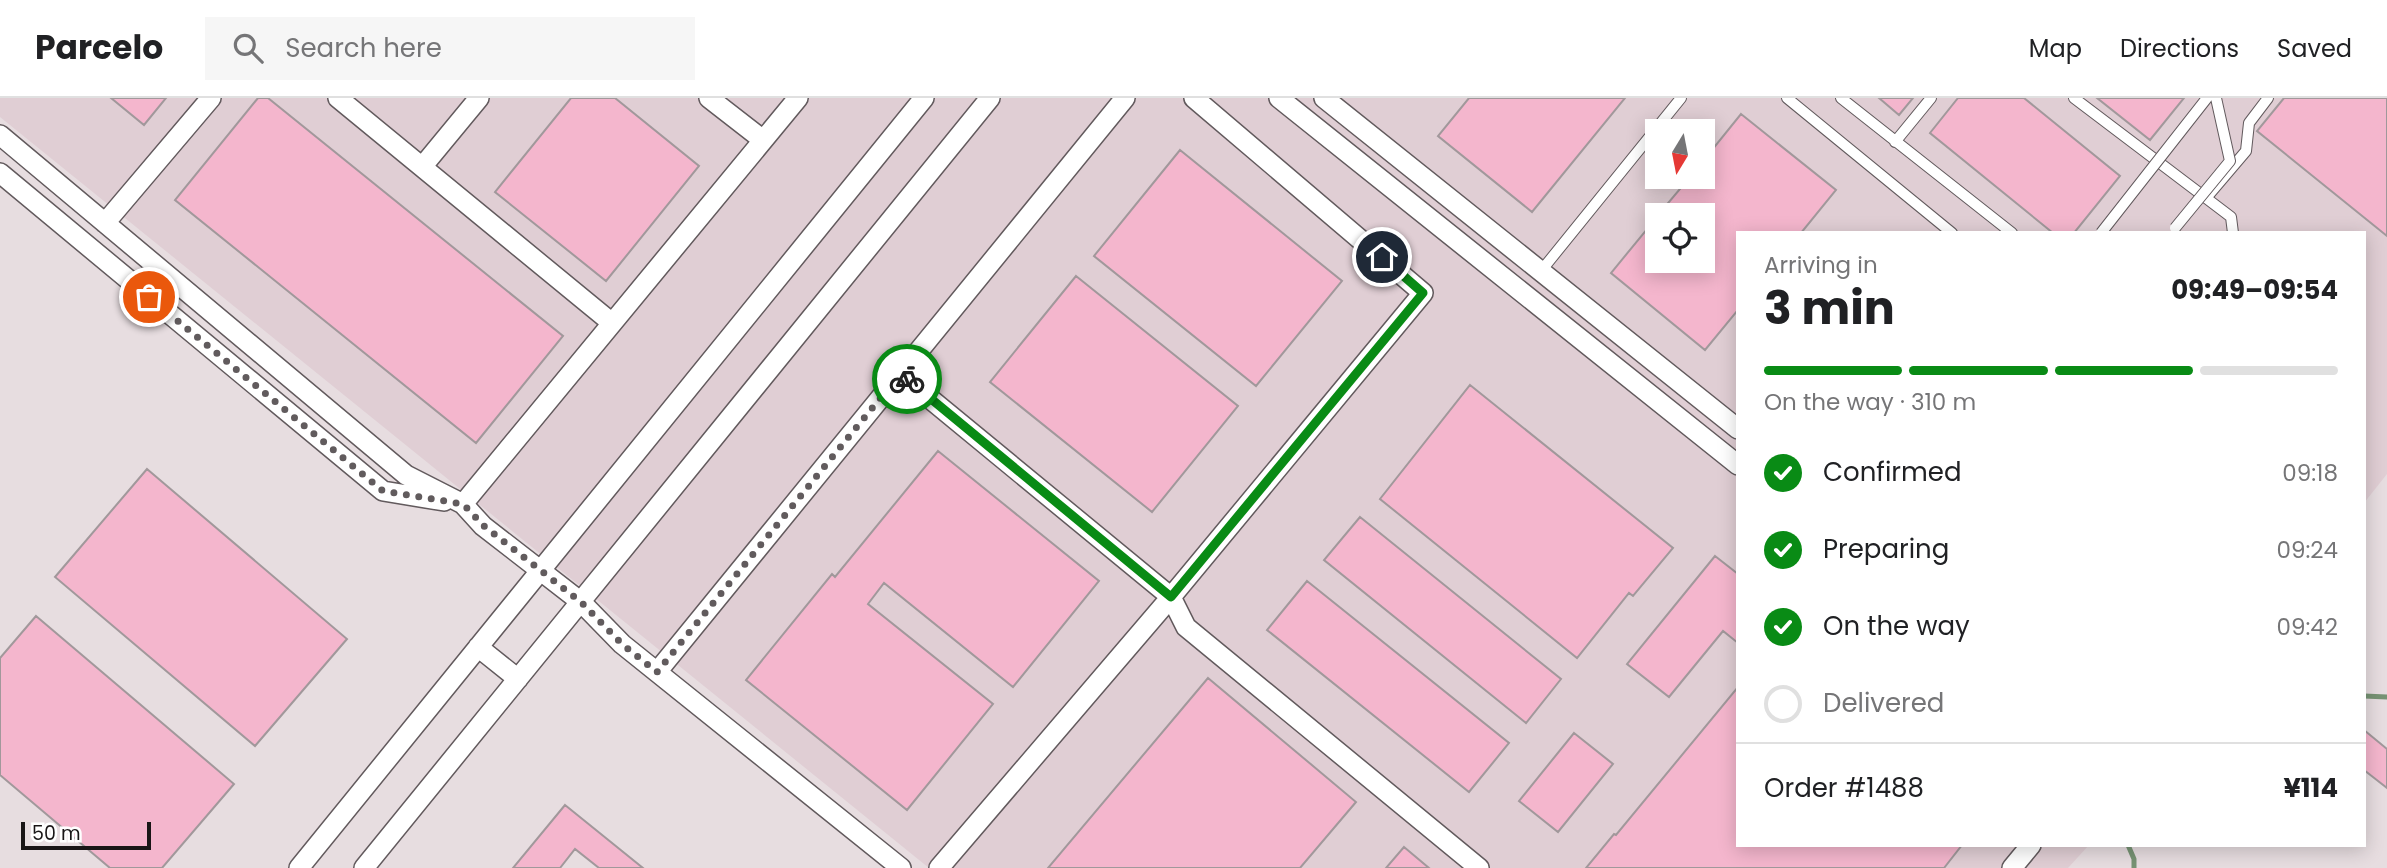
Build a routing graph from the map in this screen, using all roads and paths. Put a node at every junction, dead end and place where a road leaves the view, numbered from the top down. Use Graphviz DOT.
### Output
graph roads {
  1 [pos="211,98"];
  2 [pos="338,98"];
  3 [pos="479,98"];
  4 [pos="709,98"];
  5 [pos="798,98"];
  6 [pos="924,98"];
  7 [pos="990,98"];
  8 [pos="1125,98"];
  9 [pos="1194,98"];
  10 [pos="1279,98"];
  11 [pos="1324,98"];
  12 [pos="1681,98"];
  13 [pos="1787,98"];
  14 [pos="1841,98"];
  15 [pos="1931,98"];
  16 [pos="2074,98"];
  17 [pos="2207,98"];
  18 [pos="2216,98"];
  19 [pos="2268,98"];
  20 [pos="0,135"];
  21 [pos="763,140"];
  22 [pos="1895,142"];
  23 [pos="422,167"];
  24 [pos="0,173"];
  25 [pos="2206,198"];
  26 [pos="105,223"];
  27 [pos="2173,230"];
  28 [pos="1950,231"];
  29 [pos="2009,231"];
  30 [pos="2103,231"];
  31 [pos="2233,231"];
  32 [pos="1541,271"];
  33 [pos="612,323"];
  34 [pos="900,374"];
  35 [pos="1736,427"];
  36 [pos="1736,463"];
  37 [pos="463,504"];
  38 [pos="540,570"];
  39 [pos="1171,597"];
  40 [pos="581,602"];
  41 [pos="478,647"];
  42 [pos="657,672"];
  43 [pos="518,679"];
  44 [pos="2029,847"];
  45 [pos="299,868"];
  46 [pos="364,868"];
  47 [pos="901,868"];
  48 [pos="939,868"];
  49 [pos="1479,868"];
  50 [pos="2012,868"];
  1 -- 26 [label="street"];
  2 -- 23 [label="street"];
  3 -- 23 [label="street"];
  4 -- 21 [label="street"];
  5 -- 21 [label="street"];
  6 -- 38 [label="street"];
  7 -- 40 [label="street"];
  8 -- 34 [label="street"];
  9 -- 39 [label="street"];
  10 -- 36 [label="street"];
  11 -- 32 [label="street"];
  12 -- 32 [label="lane"];
  13 -- 28 [label="lane"];
  14 -- 22 [label="lane"];
  15 -- 22 [label="lane"];
  16 -- 25 [label="lane"];
  17 -- 30 [label="lane, bridge"];
  18 -- 27 [label="lane, bridge"];
  19 -- 25 [label="lane"];
  20 -- 26 [label="street"];
  21 -- 33 [label="street"];
  22 -- 29 [label="lane"];
  23 -- 33 [label="street"];
  24 -- 37 [label="street"];
  25 -- 31 [label="lane"];
  26 -- 37 [label="street"];
  32 -- 35 [label="street"];
  33 -- 37 [label="street"];
  34 -- 39 [label="street"];
  34 -- 42 [label="street"];
  37 -- 38 [label="street"];
  38 -- 40 [label="street"];
  38 -- 41 [label="street"];
  39 -- 48 [label="street"];
  39 -- 49 [label="street"];
  40 -- 42 [label="street"];
  40 -- 43 [label="street"];
  41 -- 43 [label="street"];
  41 -- 45 [label="street"];
  42 -- 47 [label="street"];
  43 -- 46 [label="street"];
  44 -- 50 [label="street"];
}
